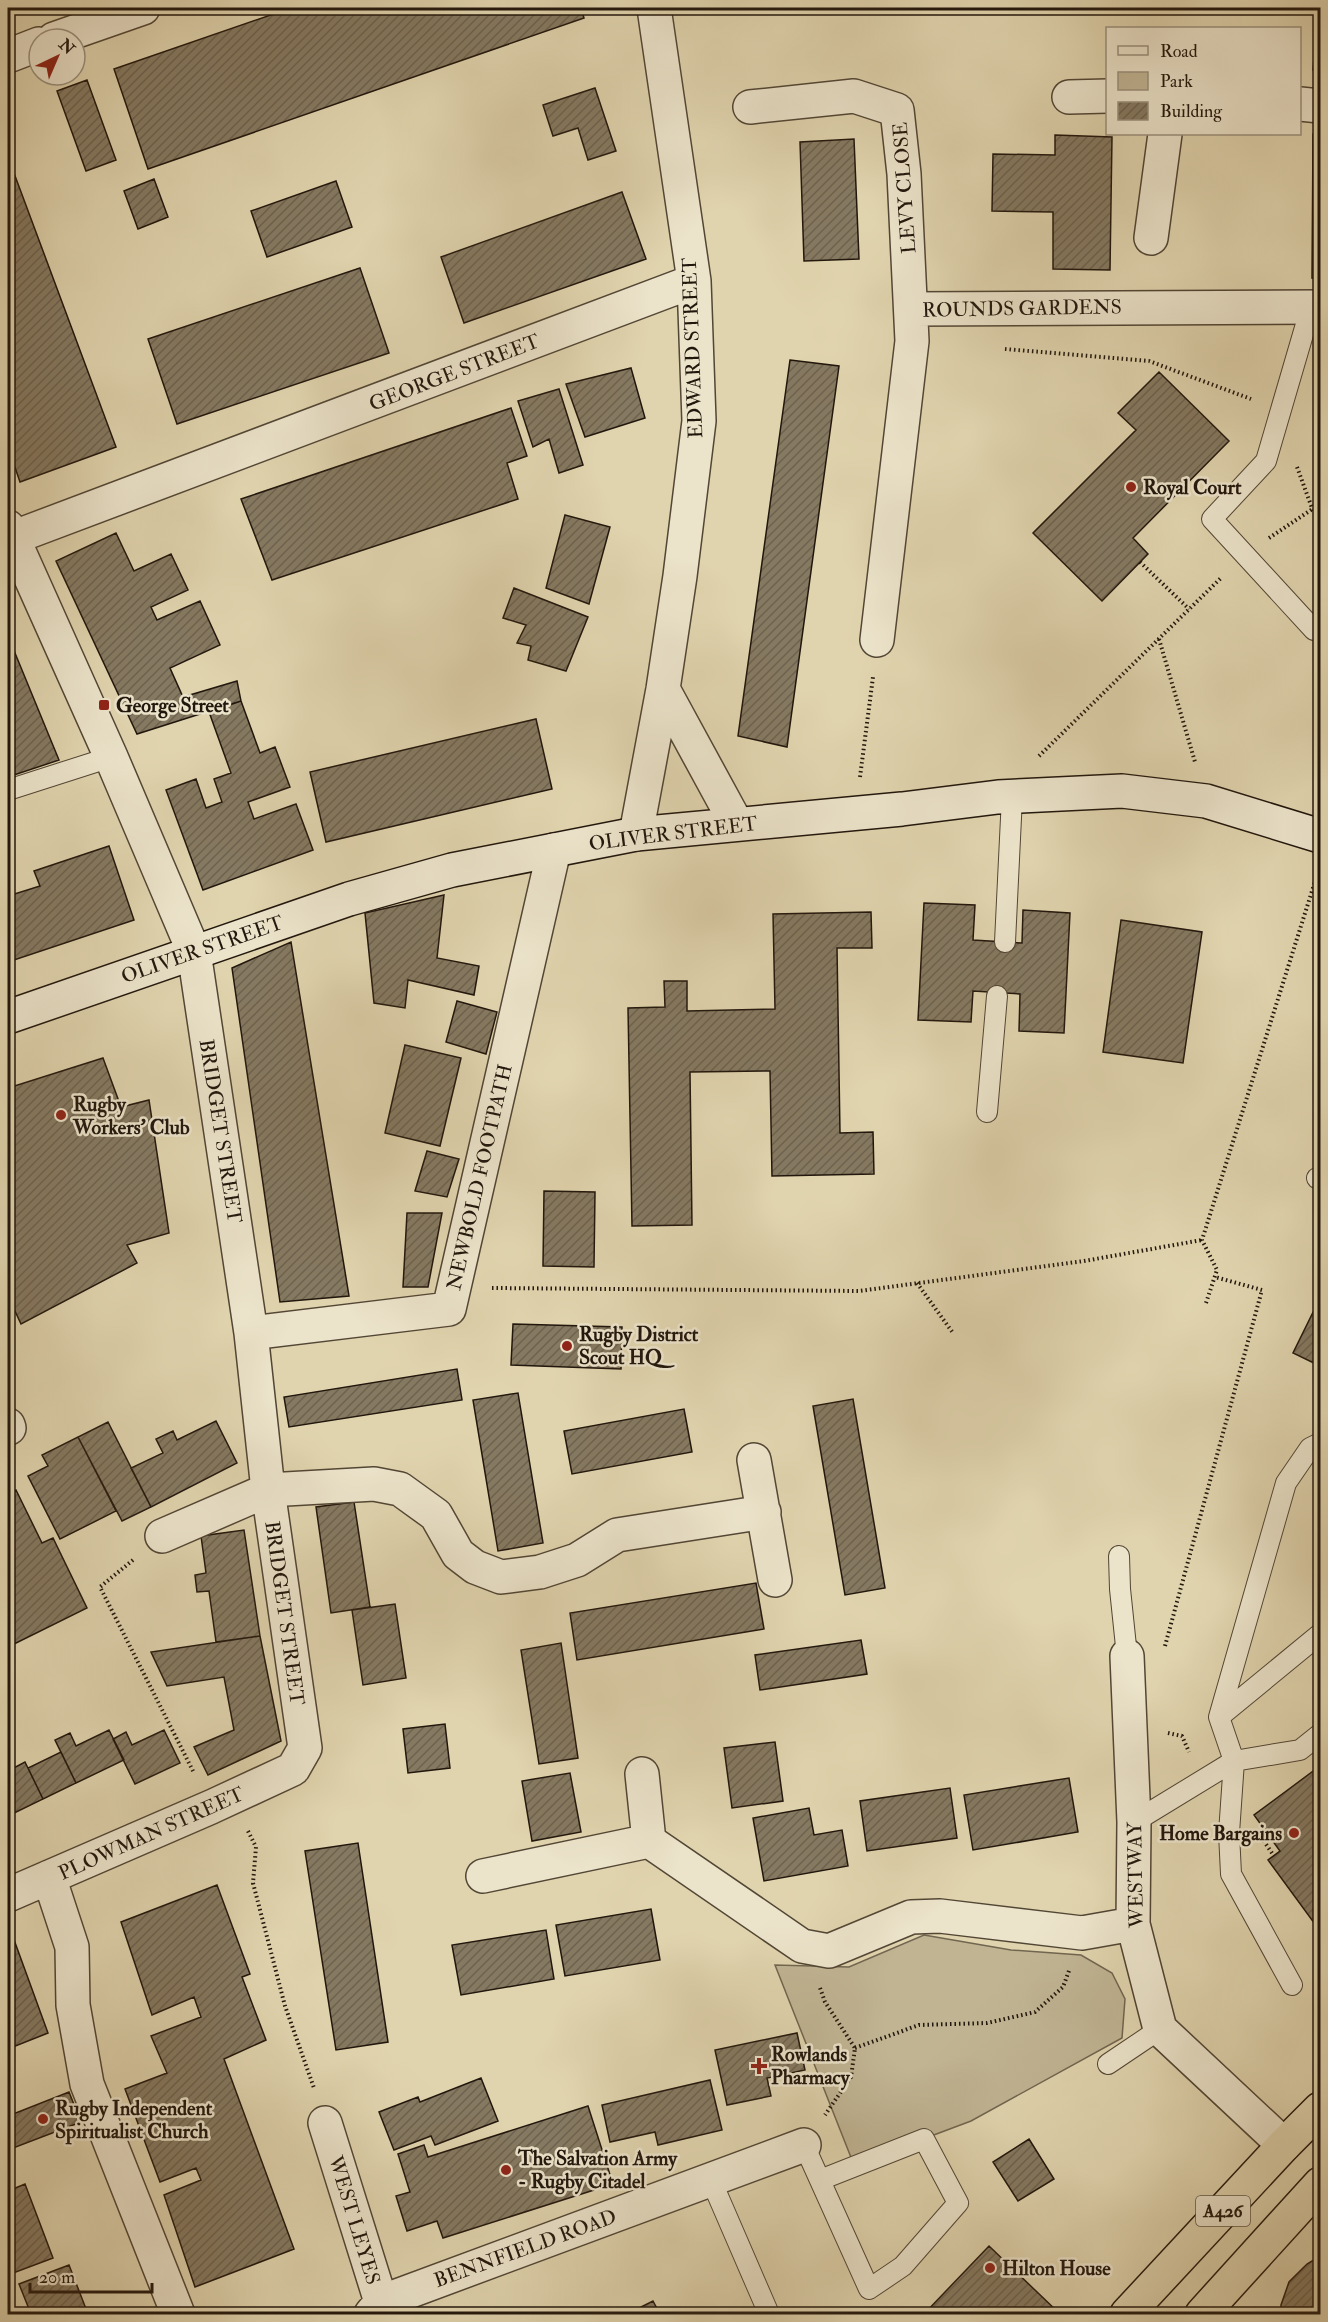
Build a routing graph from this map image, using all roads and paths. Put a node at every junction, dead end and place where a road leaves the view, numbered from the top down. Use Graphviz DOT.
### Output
graph roads {
  1 [pos="143,8"];
  2 [pos="654,8"];
  3 [pos="87,28"];
  4 [pos="27,49"];
  5 [pos="8,56"];
  6 [pos="1106,96"];
  7 [pos="1069,97"];
  8 [pos="1301,104"];
  9 [pos="1320,106"];
  10 [pos="750,107"];
  11 [pos="1165,135"];
  12 [pos="1151,238"];
  13 [pos="694,281"];
  14 [pos="1316,307"];
  15 [pos="912,309"];
  16 [pos="995,348"];
  17 [pos="1281,410"];
  18 [pos="1320,504"];
  19 [pos="1312,508"];
  20 [pos="1320,522"];
  21 [pos="10,532"];
  22 [pos="1245,555"];
  23 [pos="1140,562"];
  24 [pos="1189,609"];
  25 [pos="1314,630"];
  26 [pos="1159,639"];
  27 [pos="877,640"];
  28 [pos="663,689"];
  29 [pos="111,757"];
  30 [pos="8,790"];
  31 [pos="1005,797"];
  32 [pos="1206,801"];
  33 [pos="856,813"];
  34 [pos="736,824"];
  35 [pos="636,834"];
  36 [pos="1320,836"];
  37 [pos="554,850"];
  38 [pos="1320,862"];
  39 [pos="1005,942"];
  40 [pos="194,952"];
  41 [pos="997,996"];
  42 [pos="8,1017"];
  43 [pos="987,1112"];
  44 [pos="1202,1240"];
  45 [pos="1215,1277"];
  46 [pos="917,1283"];
  47 [pos="1206,1303"];
  48 [pos="449,1309"];
  49 [pos="251,1333"];
  50 [pos="953,1333"];
  51 [pos="1320,1443"];
  52 [pos="754,1460"];
  53 [pos="268,1490"];
  54 [pos="764,1512"];
  55 [pos="162,1536"];
  56 [pos="1119,1556"];
  57 [pos="775,1580"];
  58 [pos="1320,1634"];
  59 [pos="1164,1648"];
  60 [pos="1127,1656"];
  61 [pos="1219,1717"];
  62 [pos="1160,1731"];
  63 [pos="1320,1734"];
  64 [pos="1234,1761"];
  65 [pos="294,1769"];
  66 [pos="642,1774"];
  67 [pos="1206,1778"];
  68 [pos="1231,1800"];
  69 [pos="212,1807"];
  70 [pos="1134,1822"];
  71 [pos="649,1841"];
  72 [pos="1274,1856"];
  73 [pos="483,1876"];
  74 [pos="49,1877"];
  75 [pos="8,1895"];
  76 [pos="1133,1924"];
  77 [pos="1082,1933"];
  78 [pos="802,1946"];
  79 [pos="1292,1985"];
  80 [pos="1160,2029"];
  81 [pos="855,2048"];
  82 [pos="1108,2064"];
  83 [pos="1320,2109"];
  84 [pos="325,2123"];
  85 [pos="804,2145"];
  86 [pos="1284,2145"];
  87 [pos="711,2180"];
  88 [pos="820,2180"];
  89 [pos="1320,2184"];
  90 [pos="376,2308"];
  91 [pos="178,2314"];
  92 [pos="769,2314"];
  93 [pos="1127,2314"];
  94 [pos="1202,2314"];
  1 -- 3 [label="street"];
  2 -- 13 [label="street, EDWARD STREET"];
  4 -- 5 [label="street"];
  6 -- 7 [label="street"];
  8 -- 9 [label="street"];
  10 -- 15 [label="street, LEVY CLOSE"];
  11 -- 12 [label="street"];
  13 -- 21 [label="street, GEORGE STREET"];
  13 -- 28 [label="street, EDWARD STREET"];
  14 -- 15 [label="street, ROUNDS GARDENS"];
  14 -- 17 [label="lane"];
  15 -- 27 [label="street, ROUNDS GARDENS"];
  16 -- 17 [label="path"];
  17 -- 19 [label="path"];
  17 -- 22 [label="lane"];
  18 -- 19 [label="path"];
  19 -- 20 [label="path"];
  19 -- 22 [label="path"];
  21 -- 29 [label="street, BRIDGET STREET"];
  22 -- 24 [label="path"];
  22 -- 25 [label="lane"];
  23 -- 24 [label="path"];
  24 -- 26 [label="path"];
  26 -- 31 [label="path"];
  26 -- 32 [label="path"];
  27 -- 33 [label="path"];
  28 -- 34 [label="street"];
  28 -- 35 [label="street, EDWARD STREET"];
  29 -- 30 [label="lane"];
  29 -- 40 [label="street, BRIDGET STREET"];
  31 -- 32 [label="street, OLIVER STREET"];
  31 -- 33 [label="street, OLIVER STREET"];
  31 -- 39 [label="lane"];
  32 -- 36 [label="street, OLIVER STREET"];
  33 -- 34 [label="street, OLIVER STREET"];
  34 -- 35 [label="street, OLIVER STREET"];
  35 -- 37 [label="street, OLIVER STREET"];
  37 -- 40 [label="street, OLIVER STREET"];
  37 -- 48 [label="street, NEWBOLD FOOTPATH"];
  38 -- 44 [label="path"];
  40 -- 42 [label="street, OLIVER STREET"];
  40 -- 49 [label="street, BRIDGET STREET"];
  41 -- 43 [label="lane"];
  44 -- 45 [label="path"];
  44 -- 46 [label="path"];
  45 -- 47 [label="path"];
  45 -- 59 [label="path"];
  46 -- 48 [label="path"];
  46 -- 50 [label="path"];
  48 -- 49 [label="street, NEWBOLD FOOTPATH"];
  49 -- 53 [label="street, BRIDGET STREET"];
  51 -- 61 [label="lane"];
  52 -- 54 [label="street"];
  53 -- 54 [label="street"];
  53 -- 55 [label="street"];
  53 -- 65 [label="street, BRIDGET STREET"];
  54 -- 57 [label="street"];
  55 -- 69 [label="path"];
  56 -- 60 [label="lane"];
  58 -- 61 [label="lane"];
  60 -- 70 [label="street, WESTWAY"];
  61 -- 64 [label="lane"];
  62 -- 67 [label="path"];
  63 -- 64 [label="lane"];
  64 -- 67 [label="lane"];
  64 -- 68 [label="lane"];
  65 -- 69 [label="street, PLOWMAN STREET"];
  66 -- 71 [label="street"];
  67 -- 70 [label="lane"];
  68 -- 72 [label="path"];
  68 -- 79 [label="lane"];
  69 -- 74 [label="street, PLOWMAN STREET"];
  69 -- 84 [label="path"];
  70 -- 76 [label="street, WESTWAY"];
  71 -- 73 [label="street"];
  71 -- 78 [label="street"];
  74 -- 75 [label="street, PLOWMAN STREET"];
  74 -- 91 [label="street"];
  76 -- 77 [label="street"];
  76 -- 80 [label="street, WESTWAY"];
  77 -- 78 [label="street"];
  77 -- 81 [label="path"];
  78 -- 81 [label="path"];
  80 -- 82 [label="lane"];
  80 -- 86 [label="street"];
  81 -- 85 [label="path"];
  83 -- 86 [label="highway, A426"];
  84 -- 90 [label="street, WEST LEYES"];
  85 -- 87 [label="street, BENNFIELD ROAD"];
  85 -- 88 [label="lane"];
  86 -- 93 [label="highway, A426"];
  87 -- 90 [label="street, BENNFIELD ROAD"];
  87 -- 92 [label="lane"];
  88 -- 88 [label="lane"];
  89 -- 94 [label="highway, A426"];
}
